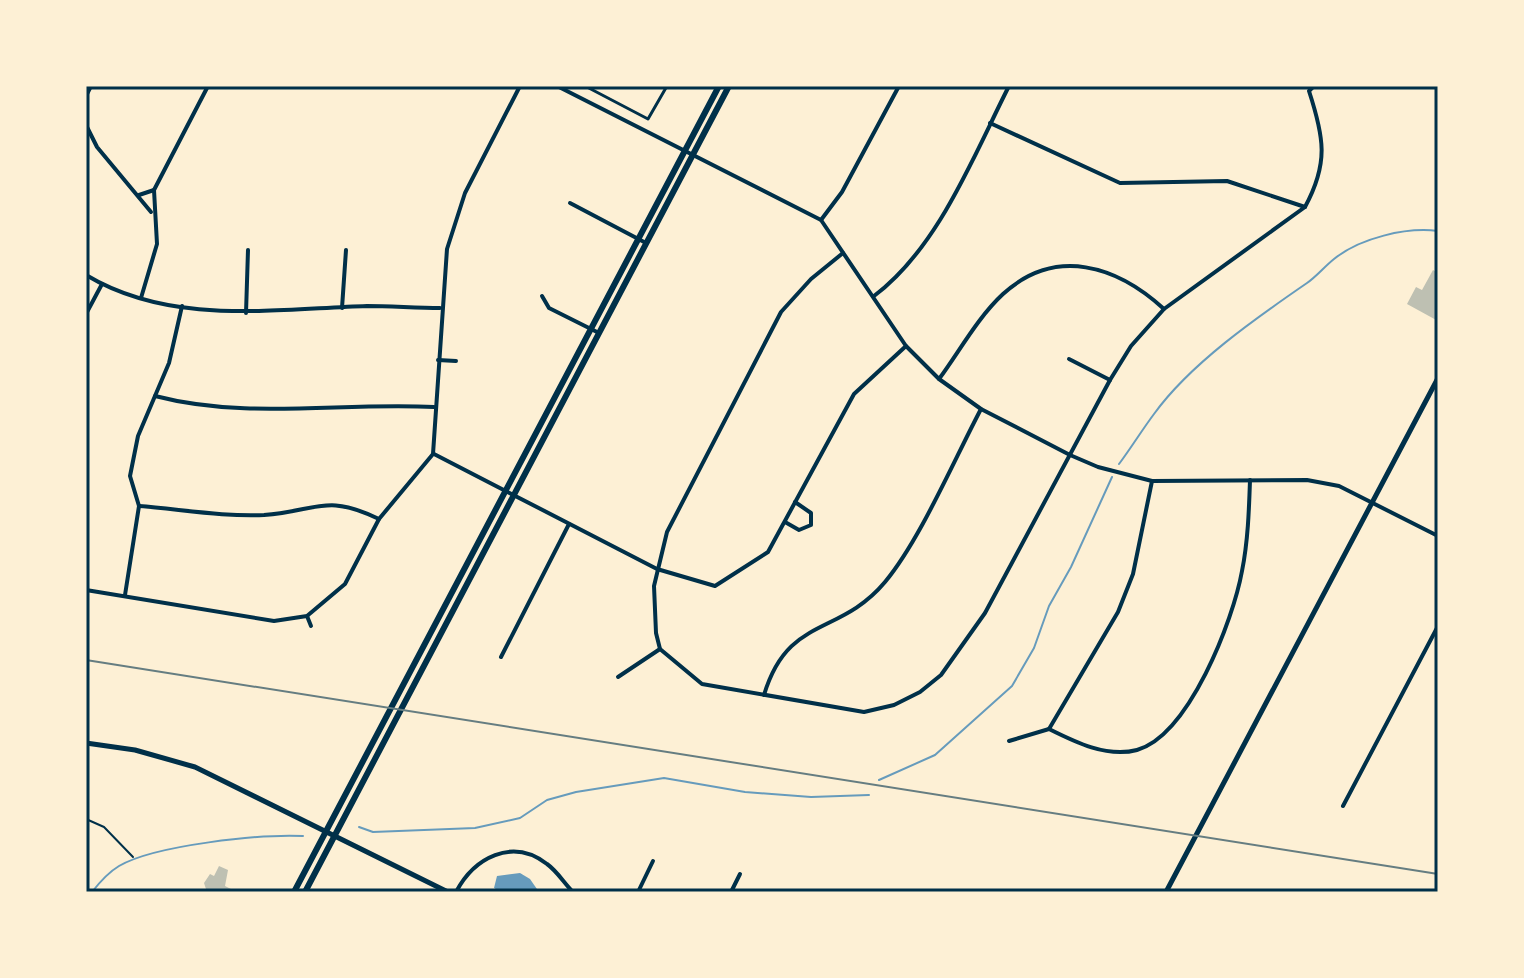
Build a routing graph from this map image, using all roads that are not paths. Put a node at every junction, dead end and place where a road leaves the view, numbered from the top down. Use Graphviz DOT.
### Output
graph roads {
  1 [pos="91,86"];
  2 [pos="208,86"];
  3 [pos="520,86"];
  4 [pos="557,86"];
  5 [pos="585,86"];
  6 [pos="667,86"];
  7 [pos="719,86"];
  8 [pos="729,86"];
  9 [pos="899,86"];
  10 [pos="1009,86"];
  11 [pos="1304,86"];
  12 [pos="1312,88"];
  13 [pos="86,96"];
  14 [pos="990,123"];
  15 [pos="86,125"];
  16 [pos="685,151"];
  17 [pos="693,155"];
  18 [pos="154,190"];
  19 [pos="139,195"];
  20 [pos="570,203"];
  21 [pos="1305,207"];
  22 [pos="153,214"];
  23 [pos="821,220"];
  24 [pos="643,241"];
  25 [pos="248,250"];
  26 [pos="346,250"];
  27 [pos="843,253"];
  28 [pos="86,275"];
  29 [pos="102,284"];
  30 [pos="542,296"];
  31 [pos="874,296"];
  32 [pos="141,298"];
  33 [pos="182,306"];
  34 [pos="342,308"];
  35 [pos="440,308"];
  36 [pos="1164,309"];
  37 [pos="246,313"];
  38 [pos="86,314"];
  39 [pos="595,331"];
  40 [pos="906,346"];
  41 [pos="1069,359"];
  42 [pos="438,360"];
  43 [pos="456,361"];
  44 [pos="1438,378"];
  45 [pos="939,379"];
  46 [pos="1110,380"];
  47 [pos="155,396"];
  48 [pos="434,407"];
  49 [pos="981,409"];
  50 [pos="433,454"];
  51 [pos="1070,455"];
  52 [pos="1250,480"];
  53 [pos="1152,481"];
  54 [pos="507,491"];
  55 [pos="514,495"];
  56 [pos="795,502"];
  57 [pos="1372,502"];
  58 [pos="139,506"];
  59 [pos="379,519"];
  60 [pos="785,522"];
  61 [pos="569,524"];
  62 [pos="1438,536"];
  63 [pos="657,569"];
  64 [pos="86,590"];
  65 [pos="125,595"];
  66 [pos="307,616"];
  67 [pos="311,626"];
  68 [pos="1438,626"];
  69 [pos="660,649"];
  70 [pos="501,657"];
  71 [pos="618,677"];
  72 [pos="764,695"];
  73 [pos="1049,729"];
  74 [pos="1009,741"];
  75 [pos="86,743"];
  76 [pos="1343,806"];
  77 [pos="325,831"];
  78 [pos="334,835"];
  79 [pos="653,861"];
  80 [pos="740,874"];
  81 [pos="294,892"];
  82 [pos="305,892"];
  83 [pos="448,892"];
  84 [pos="456,892"];
  85 [pos="573,892"];
  86 [pos="638,892"];
  87 [pos="731,892"];
  88 [pos="1166,892"];
  1 -- 13 [label="street"];
  2 -- 18 [label="street"];
  3 -- 35 [label="street"];
  4 -- 16 [label="street"];
  5 -- 6 [label="street"];
  7 -- 16 [label="main road"];
  8 -- 17 [label="main road"];
  9 -- 23 [label="street"];
  10 -- 14 [label="street"];
  11 -- 12 [label="street"];
  12 -- 21 [label="street"];
  14 -- 21 [label="street"];
  14 -- 31 [label="street"];
  15 -- 19 [label="street"];
  16 -- 17 [label="street"];
  16 -- 24 [label="main road"];
  17 -- 23 [label="street"];
  17 -- 24 [label="main road"];
  18 -- 19 [label="street"];
  18 -- 22 [label="street"];
  19 -- 22 [label="street"];
  20 -- 24 [label="street"];
  21 -- 36 [label="street"];
  22 -- 32 [label="street"];
  23 -- 27 [label="street"];
  24 -- 39 [label="main road"];
  25 -- 37 [label="street"];
  26 -- 34 [label="street"];
  27 -- 31 [label="street"];
  27 -- 63 [label="street"];
  28 -- 29 [label="street"];
  29 -- 32 [label="street"];
  29 -- 38 [label="street"];
  30 -- 39 [label="street"];
  31 -- 40 [label="street"];
  32 -- 33 [label="street"];
  33 -- 37 [label="street"];
  33 -- 47 [label="street"];
  34 -- 35 [label="street"];
  34 -- 37 [label="street"];
  35 -- 42 [label="street"];
  36 -- 45 [label="street"];
  36 -- 46 [label="street"];
  39 -- 54 [label="main road"];
  39 -- 55 [label="main road"];
  40 -- 45 [label="street"];
  40 -- 56 [label="street"];
  41 -- 46 [label="street"];
  42 -- 43 [label="street"];
  42 -- 48 [label="street"];
  44 -- 57 [label="main road"];
  45 -- 49 [label="street"];
  46 -- 51 [label="street"];
  47 -- 48 [label="street"];
  47 -- 58 [label="street"];
  48 -- 50 [label="street"];
  49 -- 51 [label="street"];
  49 -- 72 [label="street"];
  50 -- 54 [label="street"];
  50 -- 59 [label="street"];
  51 -- 53 [label="street"];
  51 -- 72 [label="street"];
  52 -- 53 [label="street"];
  52 -- 57 [label="street"];
  52 -- 73 [label="street"];
  53 -- 73 [label="street"];
  54 -- 55 [label="street"];
  54 -- 77 [label="main road"];
  55 -- 61 [label="street"];
  55 -- 78 [label="main road"];
  56 -- 60 [label="street"];
  56 -- 60 [label="street"];
  57 -- 62 [label="street"];
  57 -- 88 [label="main road"];
  58 -- 59 [label="street"];
  58 -- 65 [label="street"];
  59 -- 66 [label="street"];
  60 -- 63 [label="street"];
  61 -- 63 [label="street"];
  61 -- 70 [label="street"];
  63 -- 69 [label="street"];
  64 -- 65 [label="street"];
  65 -- 66 [label="street"];
  66 -- 67 [label="street"];
  68 -- 76 [label="street"];
  69 -- 71 [label="street"];
  69 -- 72 [label="street"];
  73 -- 74 [label="street"];
  75 -- 77 [label="main road"];
  77 -- 78 [label="main road"];
  77 -- 81 [label="main road"];
  78 -- 82 [label="main road"];
  78 -- 83 [label="main road"];
  79 -- 86 [label="street"];
  80 -- 87 [label="street"];
  84 -- 85 [label="street"];
}
